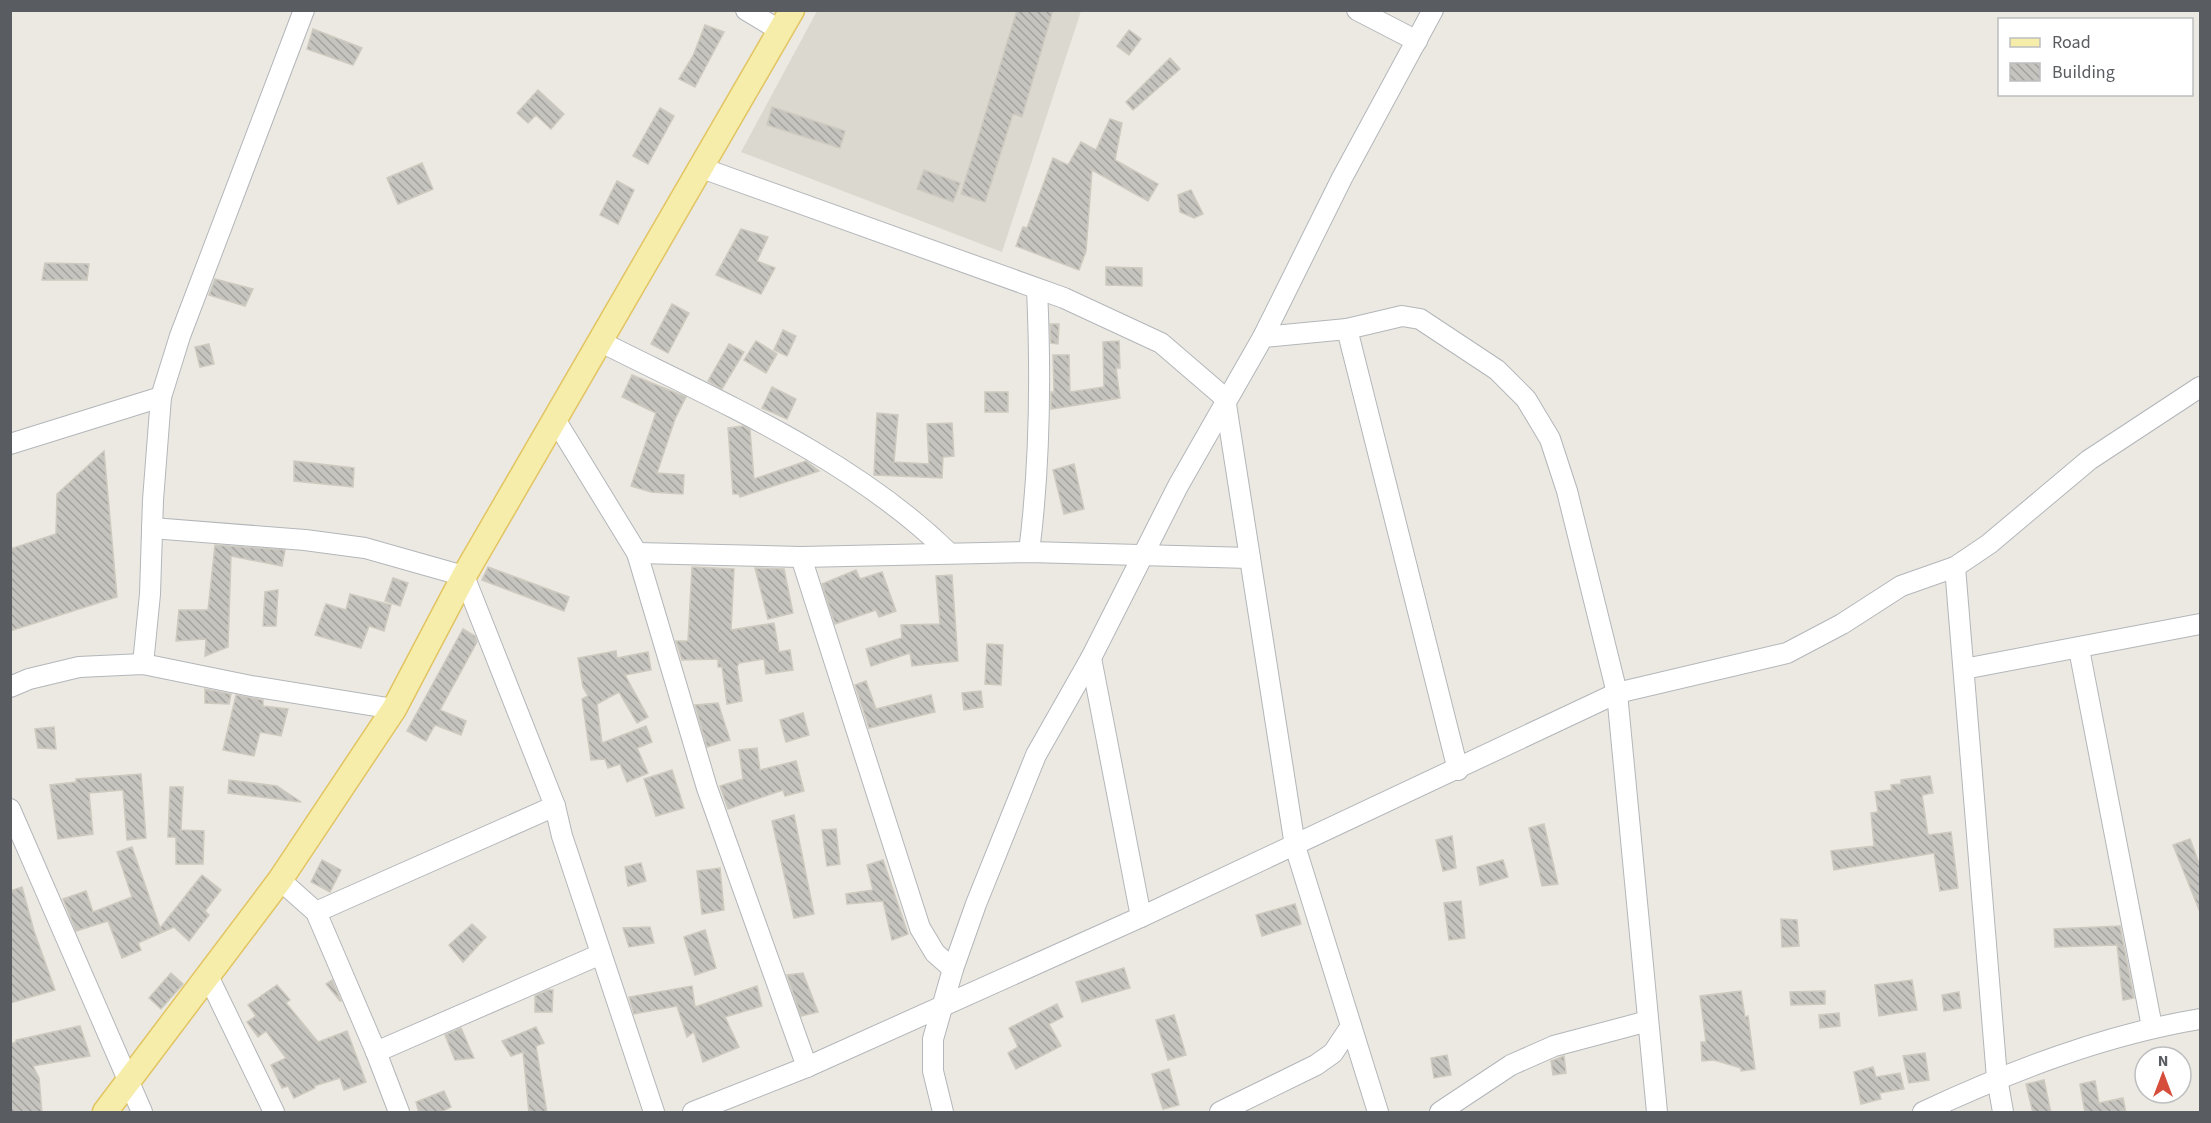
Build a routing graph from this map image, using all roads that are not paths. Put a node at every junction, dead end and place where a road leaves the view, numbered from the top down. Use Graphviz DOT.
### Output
graph roads {
  1 [pos="304,10"];
  2 [pos="746,10"];
  3 [pos="1357,10"];
  4 [pos="1433,10"];
  5 [pos="786,21"];
  6 [pos="1417,41"];
  7 [pos="699,167"];
  8 [pos="1037,289"];
  9 [pos="1347,329"];
  10 [pos="1263,337"];
  11 [pos="600,341"];
  12 [pos="2200,387"];
  13 [pos="161,397"];
  14 [pos="1225,398"];
  15 [pos="556,421"];
  16 [pos="10,444"];
  17 [pos="152,528"];
  18 [pos="948,552"];
  19 [pos="1029,552"];
  20 [pos="637,553"];
  21 [pos="1144,554"];
  22 [pos="801,557"];
  23 [pos="1250,558"];
  24 [pos="1955,567"];
  25 [pos="464,576"];
  26 [pos="2200,624"];
  27 [pos="2079,649"];
  28 [pos="1091,658"];
  29 [pos="143,664"];
  30 [pos="1964,669"];
  31 [pos="10,687"];
  32 [pos="1617,693"];
  33 [pos="394,709"];
  34 [pos="1458,770"];
  35 [pos="555,806"];
  36 [pos="10,809"];
  37 [pos="1296,846"];
  38 [pos="280,880"];
  39 [pos="315,912"];
  40 [pos="1141,917"];
  41 [pos="601,954"];
  42 [pos="953,969"];
  43 [pos="208,976"];
  44 [pos="942,1008"];
  45 [pos="2200,1019"];
  46 [pos="1648,1021"];
  47 [pos="1351,1026"];
  48 [pos="2152,1027"];
  49 [pos="376,1052"];
  50 [pos="807,1067"];
  51 [pos="1997,1078"];
  52 [pos="129,1082"];
  53 [pos="105,1113"];
  54 [pos="142,1113"];
  55 [pos="274,1113"];
  56 [pos="399,1113"];
  57 [pos="654,1113"];
  58 [pos="693,1113"];
  59 [pos="943,1113"];
  60 [pos="1220,1113"];
  61 [pos="1378,1113"];
  62 [pos="1440,1113"];
  63 [pos="1657,1113"];
  64 [pos="1923,1113"];
  65 [pos="2003,1113"];
  1 -- 13 [label="street"];
  2 -- 5 [label="street"];
  3 -- 6 [label="street"];
  4 -- 6 [label="street"];
  5 -- 7 [label="main road"];
  6 -- 10 [label="street"];
  7 -- 8 [label="street"];
  7 -- 11 [label="main road"];
  8 -- 14 [label="street"];
  8 -- 19 [label="street"];
  9 -- 10 [label="street"];
  9 -- 32 [label="street"];
  9 -- 34 [label="street"];
  10 -- 14 [label="street"];
  11 -- 15 [label="main road"];
  11 -- 18 [label="street"];
  12 -- 24 [label="street"];
  13 -- 16 [label="street"];
  13 -- 17 [label="street"];
  14 -- 21 [label="street"];
  14 -- 23 [label="street"];
  15 -- 20 [label="street"];
  15 -- 25 [label="main road"];
  17 -- 25 [label="street"];
  17 -- 29 [label="street"];
  18 -- 19 [label="street"];
  18 -- 22 [label="street"];
  19 -- 21 [label="street"];
  20 -- 22 [label="street"];
  20 -- 50 [label="street"];
  21 -- 23 [label="street"];
  21 -- 28 [label="street"];
  22 -- 42 [label="street"];
  23 -- 37 [label="street"];
  24 -- 30 [label="street"];
  24 -- 32 [label="street"];
  25 -- 33 [label="main road"];
  25 -- 35 [label="street"];
  26 -- 27 [label="street"];
  27 -- 30 [label="street"];
  27 -- 48 [label="street"];
  28 -- 40 [label="street"];
  28 -- 42 [label="street"];
  29 -- 31 [label="street"];
  29 -- 33 [label="street"];
  30 -- 51 [label="street"];
  32 -- 34 [label="street"];
  32 -- 46 [label="street"];
  33 -- 38 [label="main road"];
  34 -- 37 [label="street"];
  35 -- 39 [label="street"];
  35 -- 41 [label="street"];
  36 -- 52 [label="street"];
  37 -- 40 [label="street"];
  37 -- 47 [label="street"];
  38 -- 39 [label="street"];
  38 -- 43 [label="main road"];
  39 -- 49 [label="street"];
  40 -- 44 [label="street"];
  41 -- 49 [label="street"];
  41 -- 57 [label="street"];
  42 -- 44 [label="street"];
  43 -- 52 [label="main road"];
  43 -- 55 [label="street"];
  44 -- 50 [label="street"];
  44 -- 59 [label="street"];
  45 -- 48 [label="street"];
  46 -- 62 [label="street"];
  46 -- 63 [label="street"];
  47 -- 60 [label="street"];
  47 -- 61 [label="street"];
  48 -- 51 [label="street"];
  49 -- 56 [label="street"];
  50 -- 58 [label="street"];
  51 -- 64 [label="street"];
  51 -- 65 [label="street"];
  52 -- 53 [label="main road"];
  52 -- 54 [label="street"];
}
